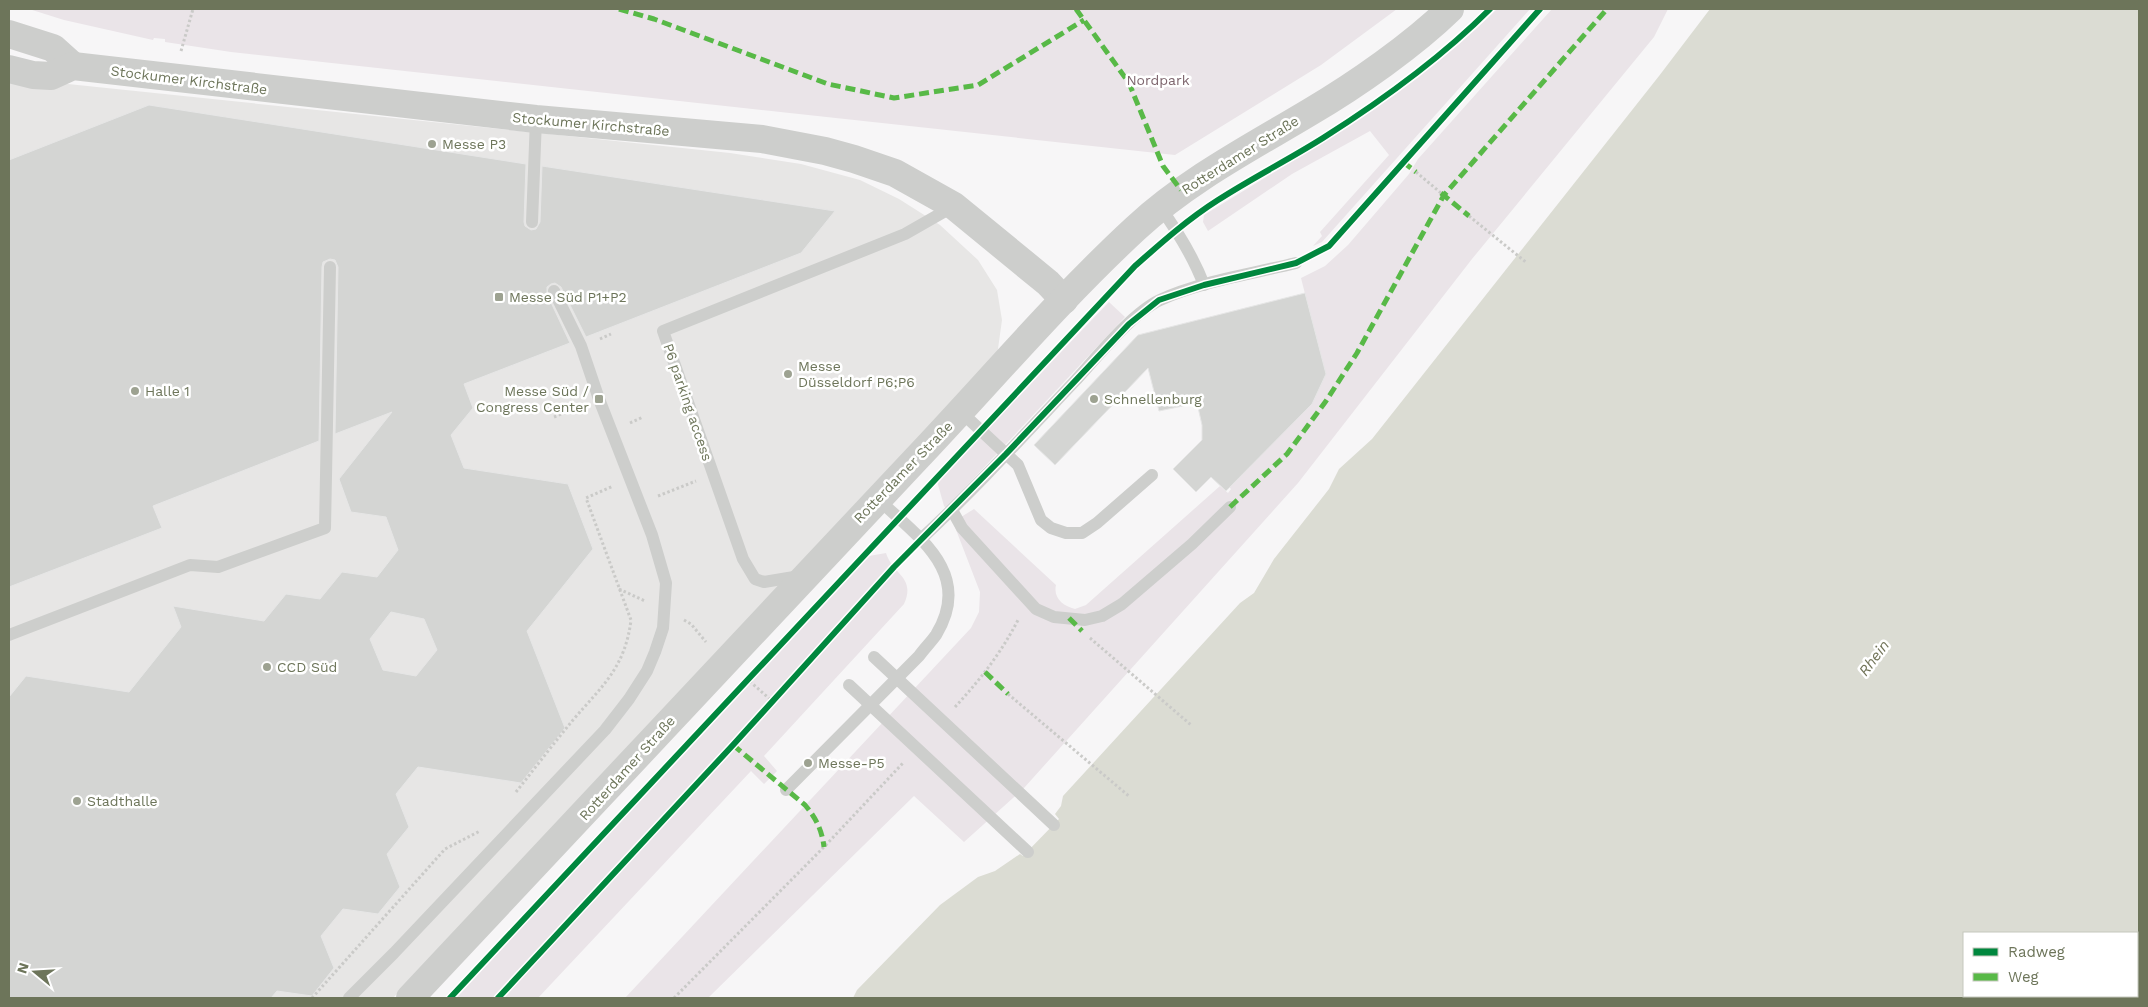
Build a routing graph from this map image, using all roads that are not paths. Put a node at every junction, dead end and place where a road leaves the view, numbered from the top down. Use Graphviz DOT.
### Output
graph roads {
  1 [pos="1450,9"];
  2 [pos="9,34"];
  3 [pos="73,66"];
  4 [pos="9,68"];
  5 [pos="536,119"];
  6 [pos="954,206"];
  7 [pos="1160,207"];
  8 [pos="532,222"];
  9 [pos="1296,263"];
  10 [pos="330,267"];
  11 [pos="1204,285"];
  12 [pos="554,291"];
  13 [pos="1064,300"];
  14 [pos="960,412"];
  15 [pos="1006,454"];
  16 [pos="1152,475"];
  17 [pos="878,499"];
  18 [pos="1230,507"];
  19 [pos="952,510"];
  20 [pos="921,539"];
  21 [pos="805,575"];
  22 [pos="9,635"];
  23 [pos="874,657"];
  24 [pos="897,678"];
  25 [pos="849,685"];
  26 [pos="870,705"];
  27 [pos="786,790"];
  28 [pos="1054,825"];
  29 [pos="1028,852"];
  30 [pos="349,998"];
  31 [pos="410,998"];
  1 -- 7 [label="street, Rotterdamer Straße"];
  2 -- 3 [label="street"];
  3 -- 4 [label="street"];
  3 -- 5 [label="street, Stockumer Kirchstraße"];
  5 -- 6 [label="street, Stockumer Kirchstraße"];
  5 -- 8 [label="lane"];
  6 -- 13 [label="street, Stockumer Kirchstraße"];
  6 -- 21 [label="lane, P6 parking access"];
  7 -- 11 [label="lane"];
  7 -- 13 [label="street, Rotterdamer Straße"];
  9 -- 11 [label="lane"];
  10 -- 22 [label="lane"];
  11 -- 15 [label="lane"];
  12 -- 30 [label="lane"];
  13 -- 14 [label="street, Rotterdamer Straße"];
  14 -- 15 [label="lane"];
  14 -- 17 [label="street, Rotterdamer Straße"];
  15 -- 16 [label="lane"];
  15 -- 19 [label="lane"];
  17 -- 20 [label="lane"];
  17 -- 21 [label="street, Rotterdamer Straße"];
  18 -- 19 [label="lane"];
  19 -- 20 [label="lane"];
  20 -- 24 [label="lane"];
  21 -- 31 [label="street, Rotterdamer Straße"];
  23 -- 24 [label="lane"];
  24 -- 26 [label="lane"];
  24 -- 28 [label="lane"];
  25 -- 26 [label="lane"];
  26 -- 27 [label="lane"];
  26 -- 29 [label="lane"];
}
